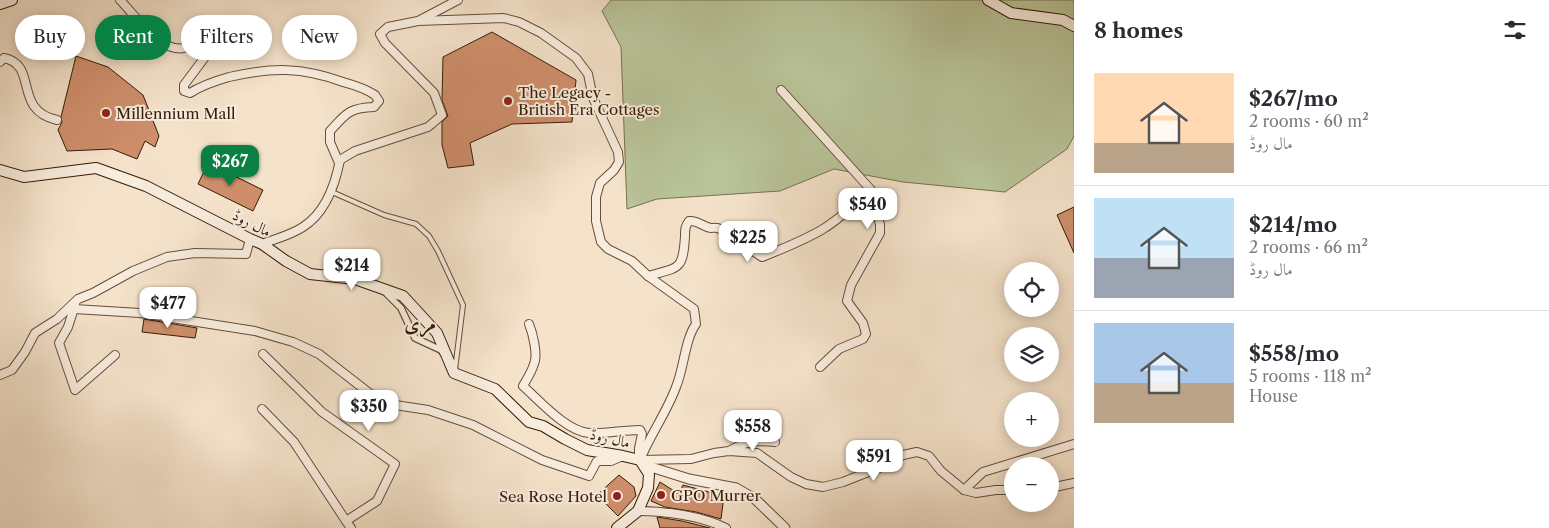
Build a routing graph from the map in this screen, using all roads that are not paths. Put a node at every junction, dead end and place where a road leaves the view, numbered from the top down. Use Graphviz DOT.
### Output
graph roads {
  1 [pos="12,0"];
  2 [pos="120,0"];
  3 [pos="458,0"];
  4 [pos="989,1"];
  5 [pos="0,4"];
  6 [pos="418,21"];
  7 [pos="1074,26"];
  8 [pos="0,62"];
  9 [pos="782,90"];
  10 [pos="58,120"];
  11 [pos="339,164"];
  12 [pos="0,170"];
  13 [pos="332,192"];
  14 [pos="874,201"];
  15 [pos="250,240"];
  16 [pos="262,244"];
  17 [pos="648,276"];
  18 [pos="380,287"];
  19 [pos="78,299"];
  20 [pos="74,308"];
  21 [pos="529,324"];
  22 [pos="263,354"];
  23 [pos="115,356"];
  24 [pos="820,367"];
  25 [pos="453,369"];
  26 [pos="0,375"];
  27 [pos="262,409"];
  28 [pos="775,442"];
  29 [pos="1074,444"];
  30 [pos="729,452"];
  31 [pos="623,456"];
  32 [pos="640,460"];
  33 [pos="1074,483"];
  34 [pos="1059,486"];
  35 [pos="964,490"];
  36 [pos="1004,490"];
  37 [pos="638,511"];
  38 [pos="348,525"];
  39 [pos="617,528"];
  40 [pos="726,528"];
  41 [pos="785,528"];
  1 -- 5 [label="main road"];
  2 -- 11 [label="street"];
  3 -- 6 [label="street"];
  4 -- 7 [label="main road"];
  6 -- 11 [label="street"];
  6 -- 17 [label="street"];
  8 -- 10 [label="street"];
  9 -- 14 [label="street"];
  11 -- 13 [label="street"];
  12 -- 15 [label="main road, مال روڈ"];
  13 -- 16 [label="street"];
  13 -- 25 [label="lane"];
  14 -- 17 [label="street"];
  14 -- 24 [label="street"];
  15 -- 16 [label="main road, مال روڈ"];
  15 -- 19 [label="street"];
  16 -- 18 [label="main road, مال روڈ"];
  17 -- 32 [label="street"];
  18 -- 25 [label="main road, مال روڈ"];
  18 -- 25 [label="street, مال روڈ"];
  19 -- 20 [label="street"];
  19 -- 26 [label="street"];
  20 -- 23 [label="street"];
  20 -- 31 [label="street"];
  21 -- 32 [label="street"];
  22 -- 38 [label="street"];
  25 -- 31 [label="main road, مال روڈ"];
  27 -- 38 [label="street"];
  28 -- 30 [label="street"];
  29 -- 35 [label="street"];
  30 -- 32 [label="street"];
  30 -- 35 [label="street"];
  31 -- 32 [label="main road, مال روڈ"];
  32 -- 37 [label="main road"];
  32 -- 41 [label="street"];
  33 -- 34 [label="street"];
  35 -- 36 [label="street"];
  37 -- 39 [label="main road"];
  37 -- 40 [label="street"];
}
